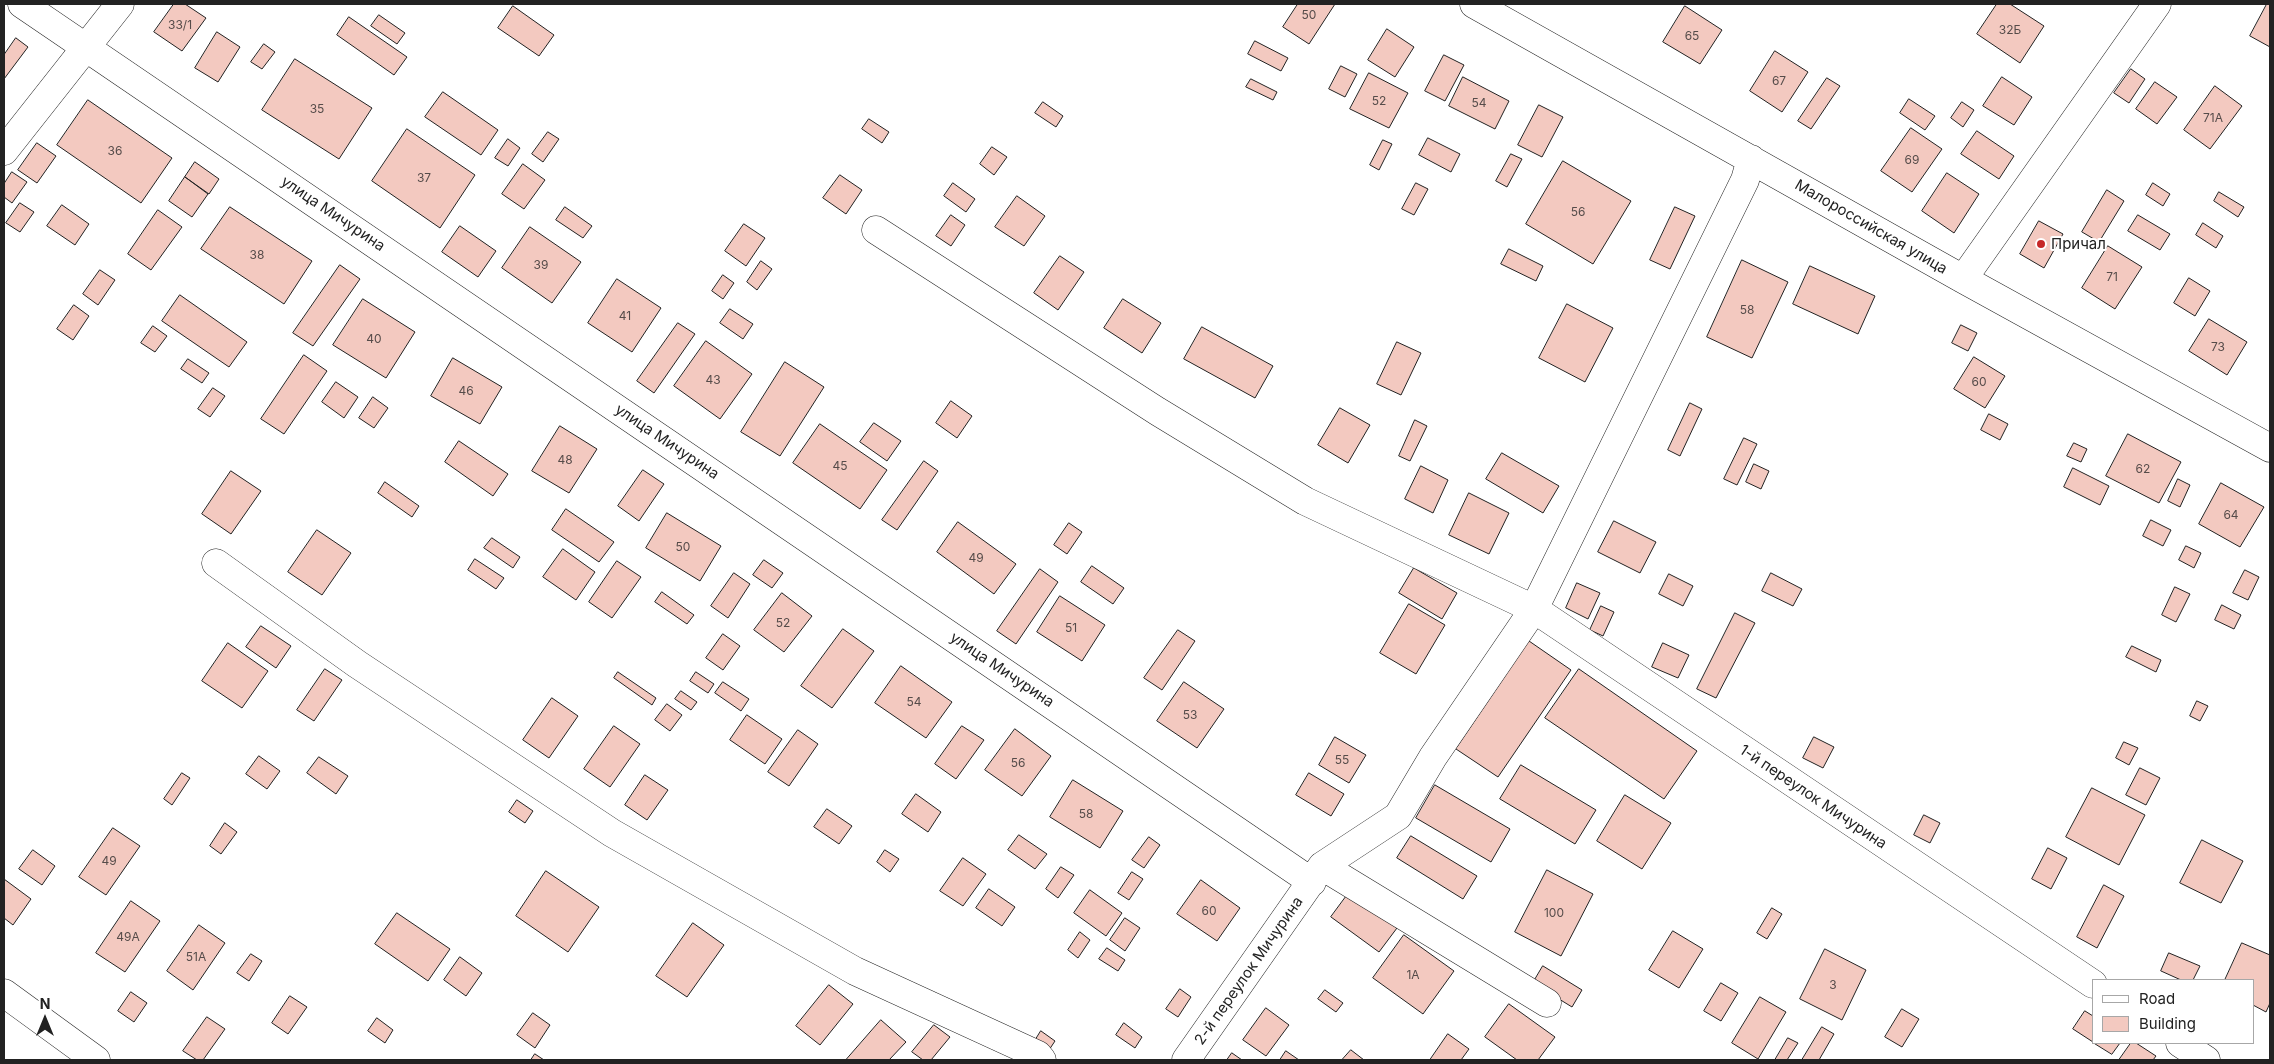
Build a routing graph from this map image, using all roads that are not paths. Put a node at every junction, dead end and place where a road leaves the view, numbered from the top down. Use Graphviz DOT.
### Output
graph roads {
  1 [pos="22,4"];
  2 [pos="120,4"];
  3 [pos="1474,4"];
  4 [pos="2157,4"];
  5 [pos="87,47"];
  6 [pos="4,151"];
  7 [pos="1751,159"];
  8 [pos="876,230"];
  9 [pos="1963,279"];
  10 [pos="2270,448"];
  11 [pos="216,563"];
  12 [pos="1534,609"];
  13 [pos="1317,874"];
  14 [pos="2092,983"];
  15 [pos="4,993"];
  16 [pos="1546,1003"];
  17 [pos="2182,1044"];
  18 [pos="96,1060"];
  19 [pos="1042,1060"];
  20 [pos="1186,1060"];
  21 [pos="2206,1060"];
  1 -- 5 [label="street, улица Мичурина"];
  2 -- 5 [label="street"];
  3 -- 7 [label="street, Малороссийская улица"];
  4 -- 9 [label="street"];
  5 -- 6 [label="street"];
  5 -- 13 [label="street, улица Мичурина"];
  7 -- 9 [label="street, Малороссийская улица"];
  7 -- 12 [label="street"];
  8 -- 12 [label="street, 1-й переулок Мичурина"];
  9 -- 10 [label="street, Малороссийская улица"];
  11 -- 19 [label="street"];
  12 -- 13 [label="street"];
  12 -- 14 [label="street, 1-й переулок Мичурина"];
  13 -- 16 [label="street, улица Мичурина"];
  13 -- 20 [label="street, 2-й переулок Мичурина"];
  15 -- 18 [label="street"];
  17 -- 21 [label="street"];
}
